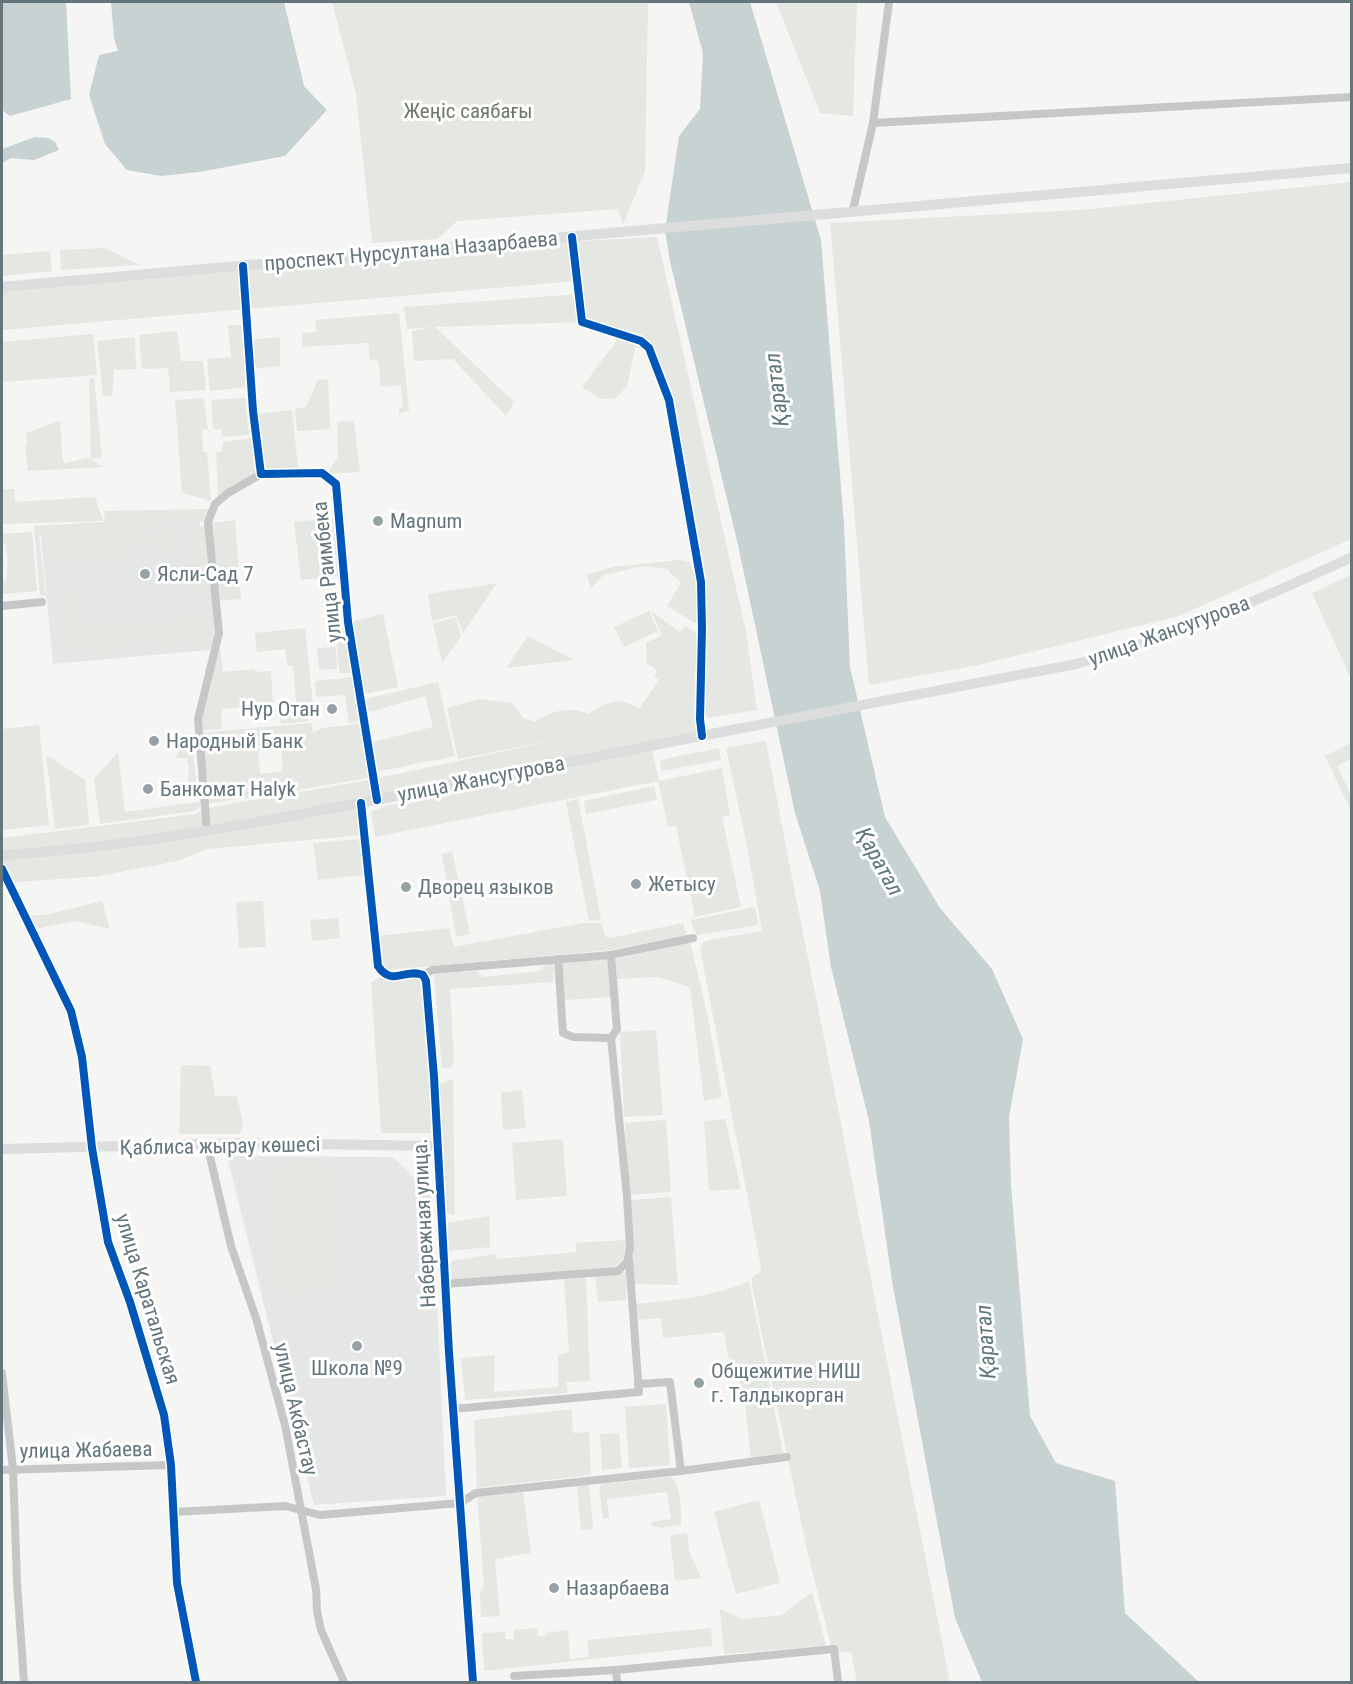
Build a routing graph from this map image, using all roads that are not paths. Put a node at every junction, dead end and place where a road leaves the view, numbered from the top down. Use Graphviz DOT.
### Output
graph roads {
  1 [pos="889,2"];
  2 [pos="1352,97"];
  3 [pos="873,123"];
  4 [pos="1352,168"];
  5 [pos="854,210"];
  6 [pos="573,237"];
  7 [pos="243,266"];
  8 [pos="2,287"];
  9 [pos="261,474"];
  10 [pos="1352,558"];
  11 [pos="42,602"];
  12 [pos="2,606"];
  13 [pos="702,736"];
  14 [pos="377,800"];
  15 [pos="361,803"];
  16 [pos="207,831"];
  17 [pos="2,855"];
  18 [pos="2,869"];
  19 [pos="693,938"];
  20 [pos="611,955"];
  21 [pos="558,959"];
  22 [pos="423,975"];
  23 [pos="611,1038"];
  24 [pos="207,1144"];
  25 [pos="438,1146"];
  26 [pos="93,1148"];
  27 [pos="2,1149"];
  28 [pos="628,1255"];
  29 [pos="445,1284"];
  30 [pos="2,1373"];
  31 [pos="638,1384"];
  32 [pos="453,1409"];
  33 [pos="787,1457"];
  34 [pos="171,1465"];
  35 [pos="13,1469"];
  36 [pos="2,1470"];
  37 [pos="681,1471"];
  38 [pos="460,1503"];
  39 [pos="301,1510"];
  40 [pos="174,1512"];
  41 [pos="616,1670"];
  42 [pos="514,1676"];
  43 [pos="24,1683"];
  44 [pos="196,1683"];
  45 [pos="344,1683"];
  46 [pos="473,1683"];
  47 [pos="617,1683"];
  48 [pos="838,1683"];
  1 -- 3 [label="street"];
  2 -- 3 [label="street"];
  3 -- 5 [label="street"];
  4 -- 5 [label="main road, проспект Нурсултана Назарбаева"];
  5 -- 6 [label="main road, проспект Нурсултана Назарбаева"];
  6 -- 7 [label="main road, проспект Нурсултана Назарбаева"];
  6 -- 13 [label="street"];
  7 -- 8 [label="main road, проспект Нурсултана Назарбаева"];
  7 -- 9 [label="street"];
  9 -- 14 [label="street, улица Раимбека"];
  9 -- 16 [label="street"];
  10 -- 13 [label="main road, улица Жансугурова"];
  11 -- 12 [label="street"];
  13 -- 14 [label="main road, улица Жансугурова"];
  14 -- 15 [label="main road, улица Жансугурова"];
  15 -- 16 [label="main road, улица Жансугурова"];
  15 -- 22 [label="main road"];
  16 -- 17 [label="main road, улица Жансугурова"];
  18 -- 26 [label="street, улица Каратальская"];
  19 -- 20 [label="street"];
  20 -- 21 [label="street"];
  20 -- 23 [label="street"];
  21 -- 22 [label="street"];
  21 -- 23 [label="street"];
  22 -- 25 [label="main road, Набережная улица."];
  23 -- 28 [label="street"];
  24 -- 25 [label="main road, Қаблиса жырау көшесі"];
  24 -- 26 [label="main road, Қаблиса жырау көшесі"];
  24 -- 39 [label="street, улица Акбастау"];
  25 -- 29 [label="main road, Набережная улица."];
  26 -- 27 [label="main road, Қаблиса жырау көшесі"];
  26 -- 34 [label="main road, улица Каратальская"];
  28 -- 29 [label="street"];
  28 -- 31 [label="street"];
  29 -- 32 [label="main road, Набережная улица."];
  30 -- 35 [label="street"];
  31 -- 32 [label="street"];
  31 -- 37 [label="street"];
  32 -- 38 [label="main road, Набережная улица."];
  33 -- 37 [label="street"];
  34 -- 35 [label="street, улица Жабаева"];
  34 -- 40 [label="main road, улица Каратальская"];
  35 -- 36 [label="street, улица Жабаева"];
  35 -- 43 [label="street"];
  37 -- 38 [label="street"];
  38 -- 39 [label="street"];
  38 -- 46 [label="main road, Набережная улица."];
  39 -- 40 [label="street"];
  39 -- 45 [label="street, улица Акбастау"];
  40 -- 44 [label="main road, улица Каратальская"];
  41 -- 42 [label="street"];
  41 -- 47 [label="street"];
  41 -- 48 [label="street"];
}
